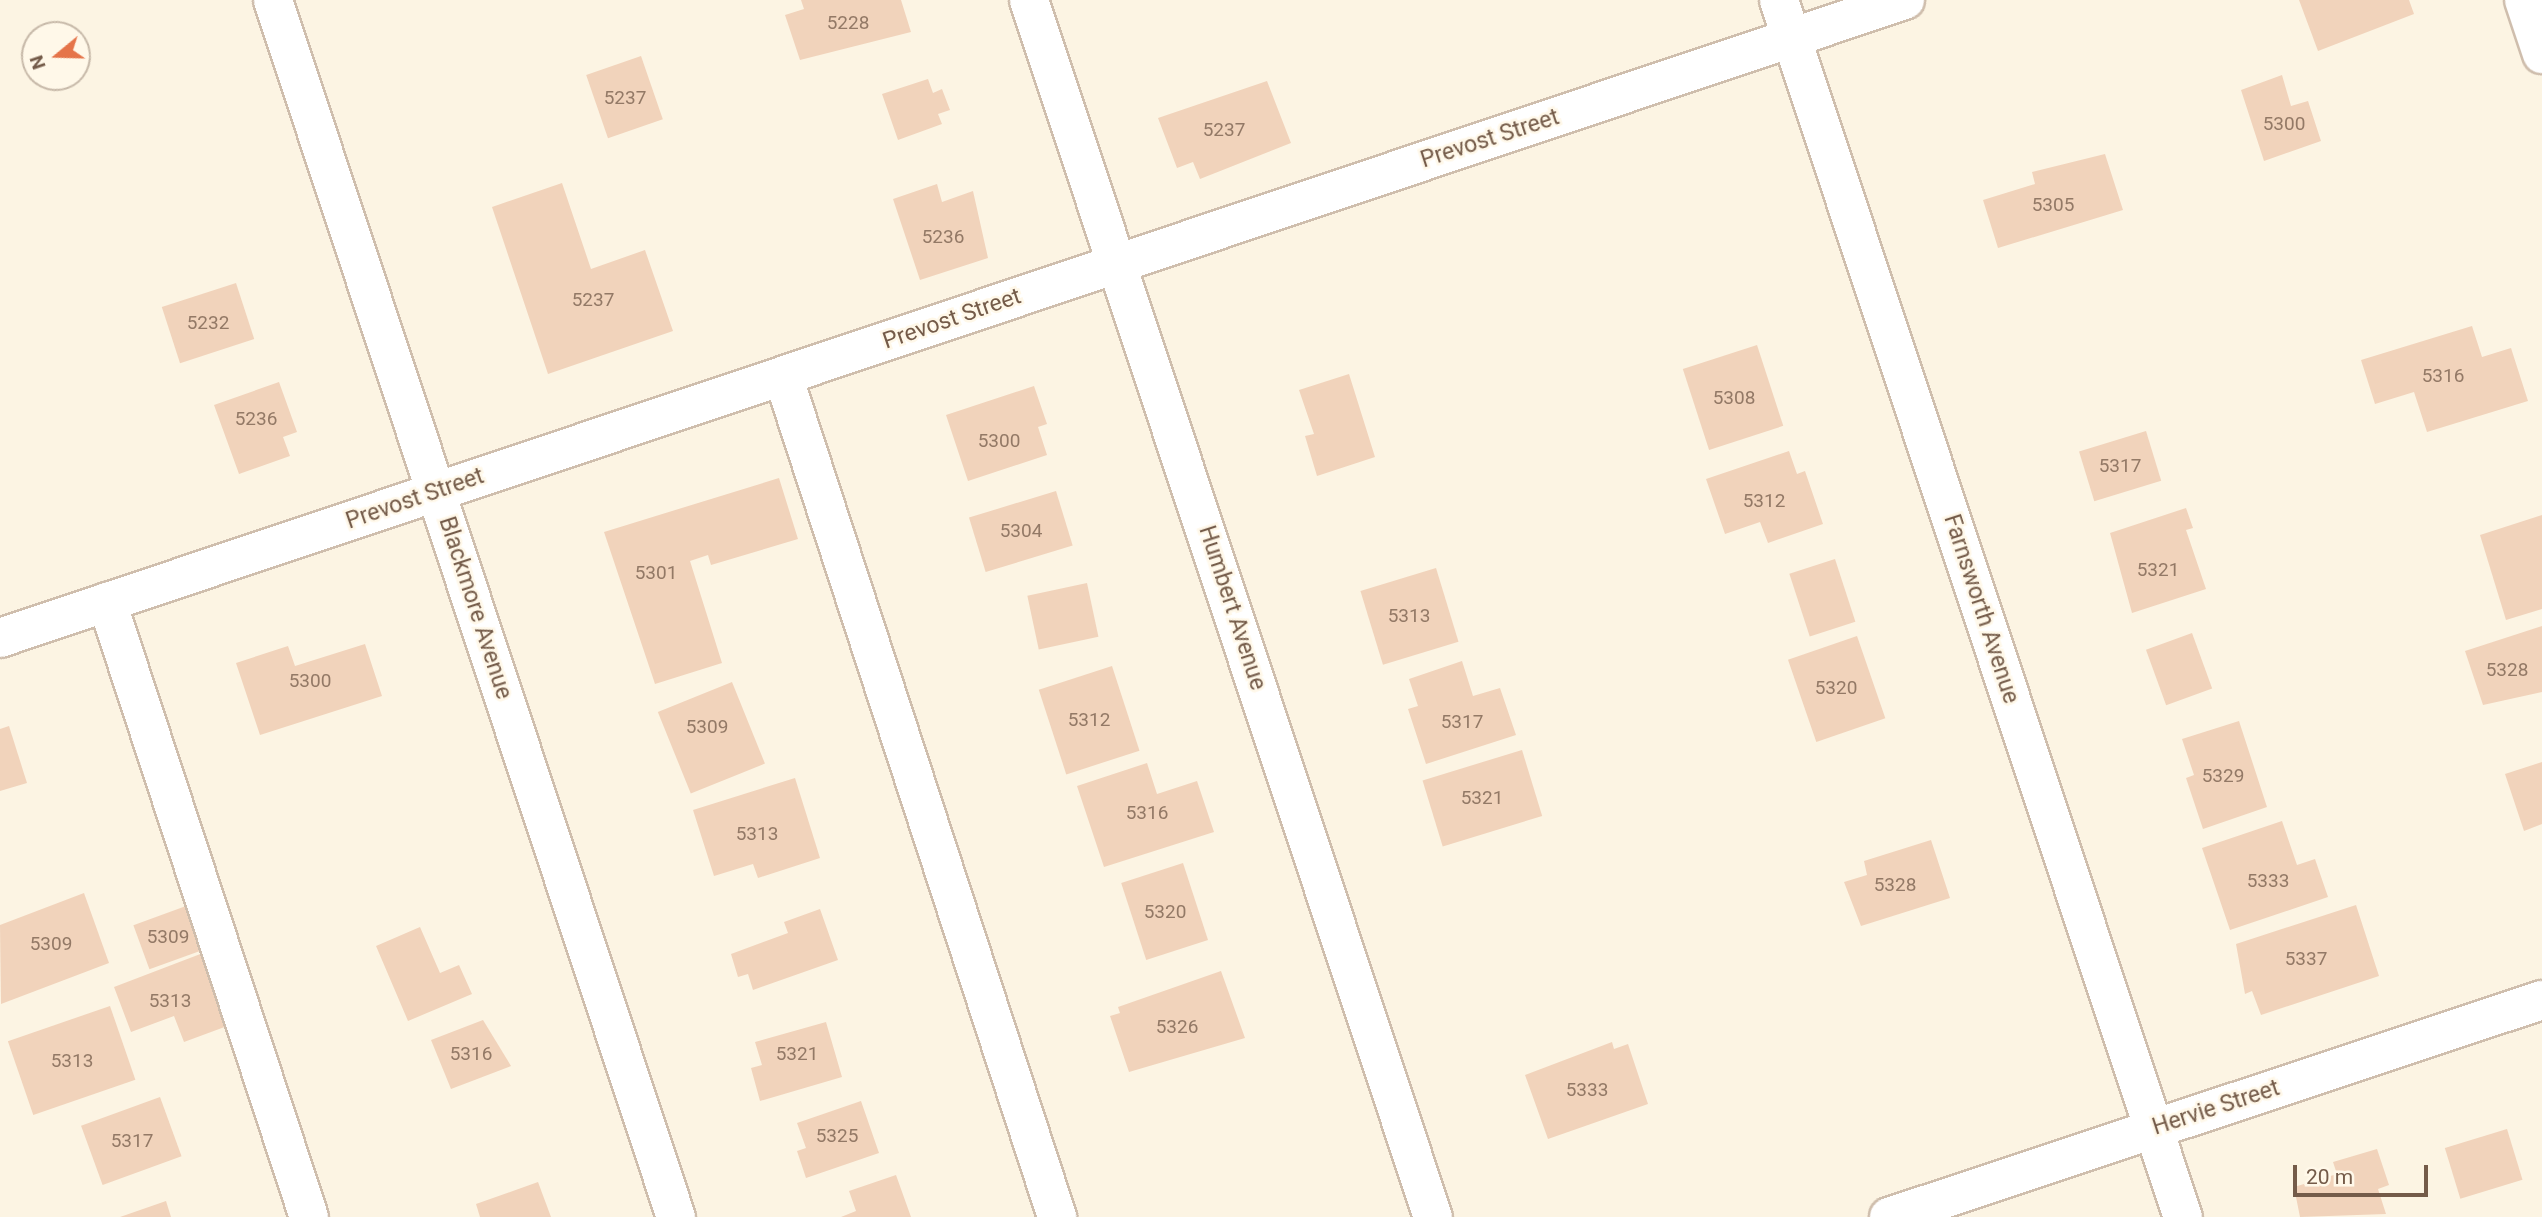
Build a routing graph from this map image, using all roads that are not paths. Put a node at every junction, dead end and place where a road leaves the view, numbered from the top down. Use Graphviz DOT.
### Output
graph roads {
  1 [pos="273,0"];
  2 [pos="1029,0"];
  3 [pos="1779,0"];
  4 [pos="1905,0"];
  5 [pos="2524,0"];
  6 [pos="1792,38"];
  7 [pos="2542,54"];
  8 [pos="1118,263"];
  9 [pos="783,376"];
  10 [pos="436,491"];
  11 [pos="107,602"];
  12 [pos="0,638"];
  13 [pos="2542,1000"];
  14 [pos="2154,1129"];
  15 [pos="309,1217"];
  16 [pos="676,1217"];
  17 [pos="1057,1217"];
  18 [pos="1433,1217"];
  19 [pos="1889,1217"];
  20 [pos="2183,1217"];
  1 -- 10 [label="street, Blackmore Avenue"];
  2 -- 8 [label="street, Humbert Avenue"];
  3 -- 6 [label="street, Farnsworth Avenue"];
  4 -- 6 [label="street, Prevost Street"];
  5 -- 7 [label="street"];
  6 -- 8 [label="street, Prevost Street"];
  6 -- 14 [label="street, Farnsworth Avenue"];
  8 -- 9 [label="street, Prevost Street"];
  8 -- 18 [label="street, Humbert Avenue"];
  9 -- 10 [label="street, Prevost Street"];
  9 -- 17 [label="street"];
  10 -- 11 [label="street, Prevost Street"];
  10 -- 16 [label="street, Blackmore Avenue"];
  11 -- 12 [label="street, Prevost Street"];
  11 -- 15 [label="street"];
  13 -- 14 [label="street, Hervie Street"];
  14 -- 19 [label="street, Hervie Street"];
  14 -- 20 [label="street, Farnsworth Avenue"];
}
